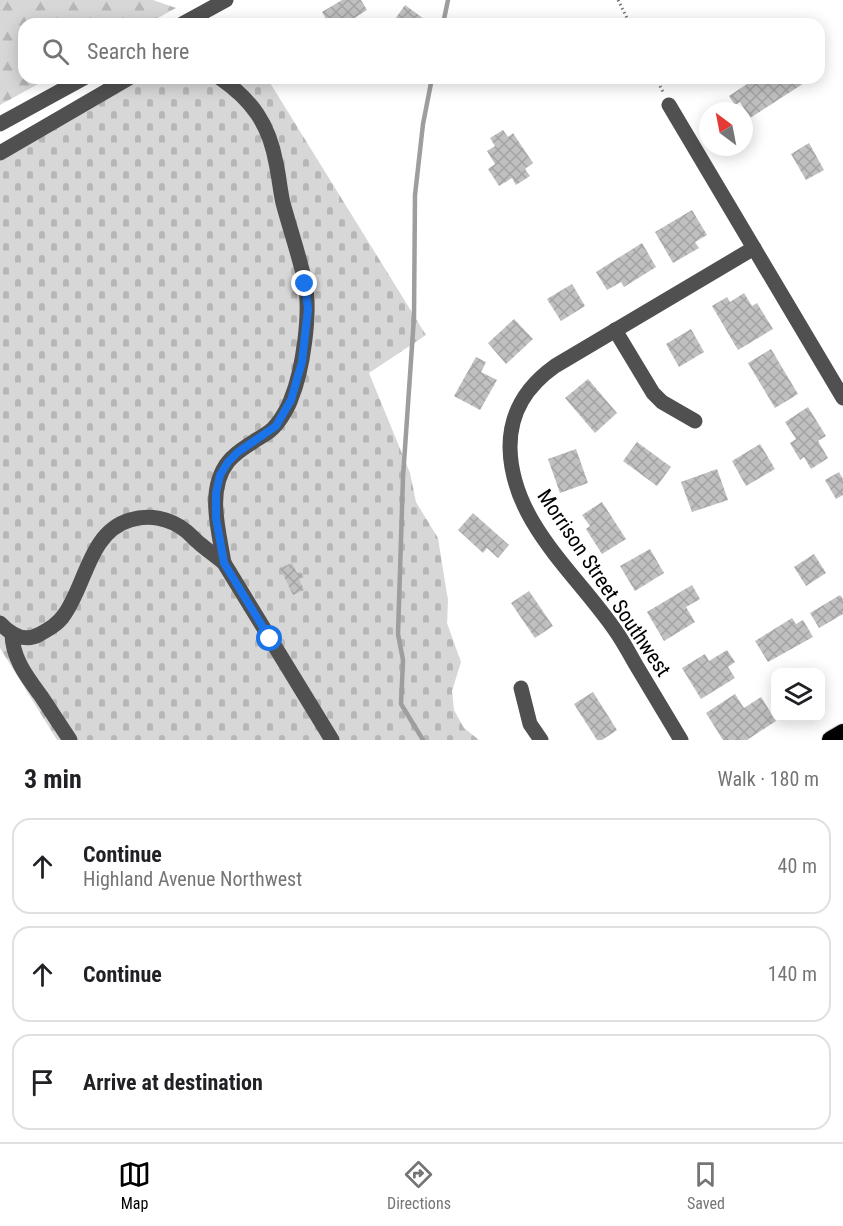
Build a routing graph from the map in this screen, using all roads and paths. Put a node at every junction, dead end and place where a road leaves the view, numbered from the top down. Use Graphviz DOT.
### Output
graph roads {
  1 [pos="226,0"];
  2 [pos="618,0"];
  3 [pos="193,18"];
  4 [pos="627,18"];
  5 [pos="73,84"];
  6 [pos="119,84"];
  7 [pos="229,84"];
  8 [pos="669,105"];
  9 [pos="0,124"];
  10 [pos="0,153"];
  11 [pos="754,248"];
  12 [pos="615,330"];
  13 [pos="843,398"];
  14 [pos="695,421"];
  15 [pos="224,563"];
  16 [pos="6,628"];
  17 [pos="521,688"];
  18 [pos="843,733"];
  19 [pos="70,740"];
  20 [pos="332,740"];
  21 [pos="541,740"];
  22 [pos="681,740"];
  23 [pos="831,740"];
  1 -- 3 [label="street"];
  2 -- 4 [label="path"];
  5 -- 9 [label="street"];
  6 -- 10 [label="street"];
  7 -- 15 [label="street"];
  8 -- 11 [label="street"];
  11 -- 12 [label="street, Morrison Street Southwest"];
  11 -- 13 [label="street"];
  12 -- 14 [label="street"];
  12 -- 22 [label="street, Morrison Street Southwest"];
  15 -- 16 [label="street"];
  15 -- 20 [label="street"];
  16 -- 19 [label="street"];
  17 -- 21 [label="street"];
  18 -- 23 [label="highway"];
}
